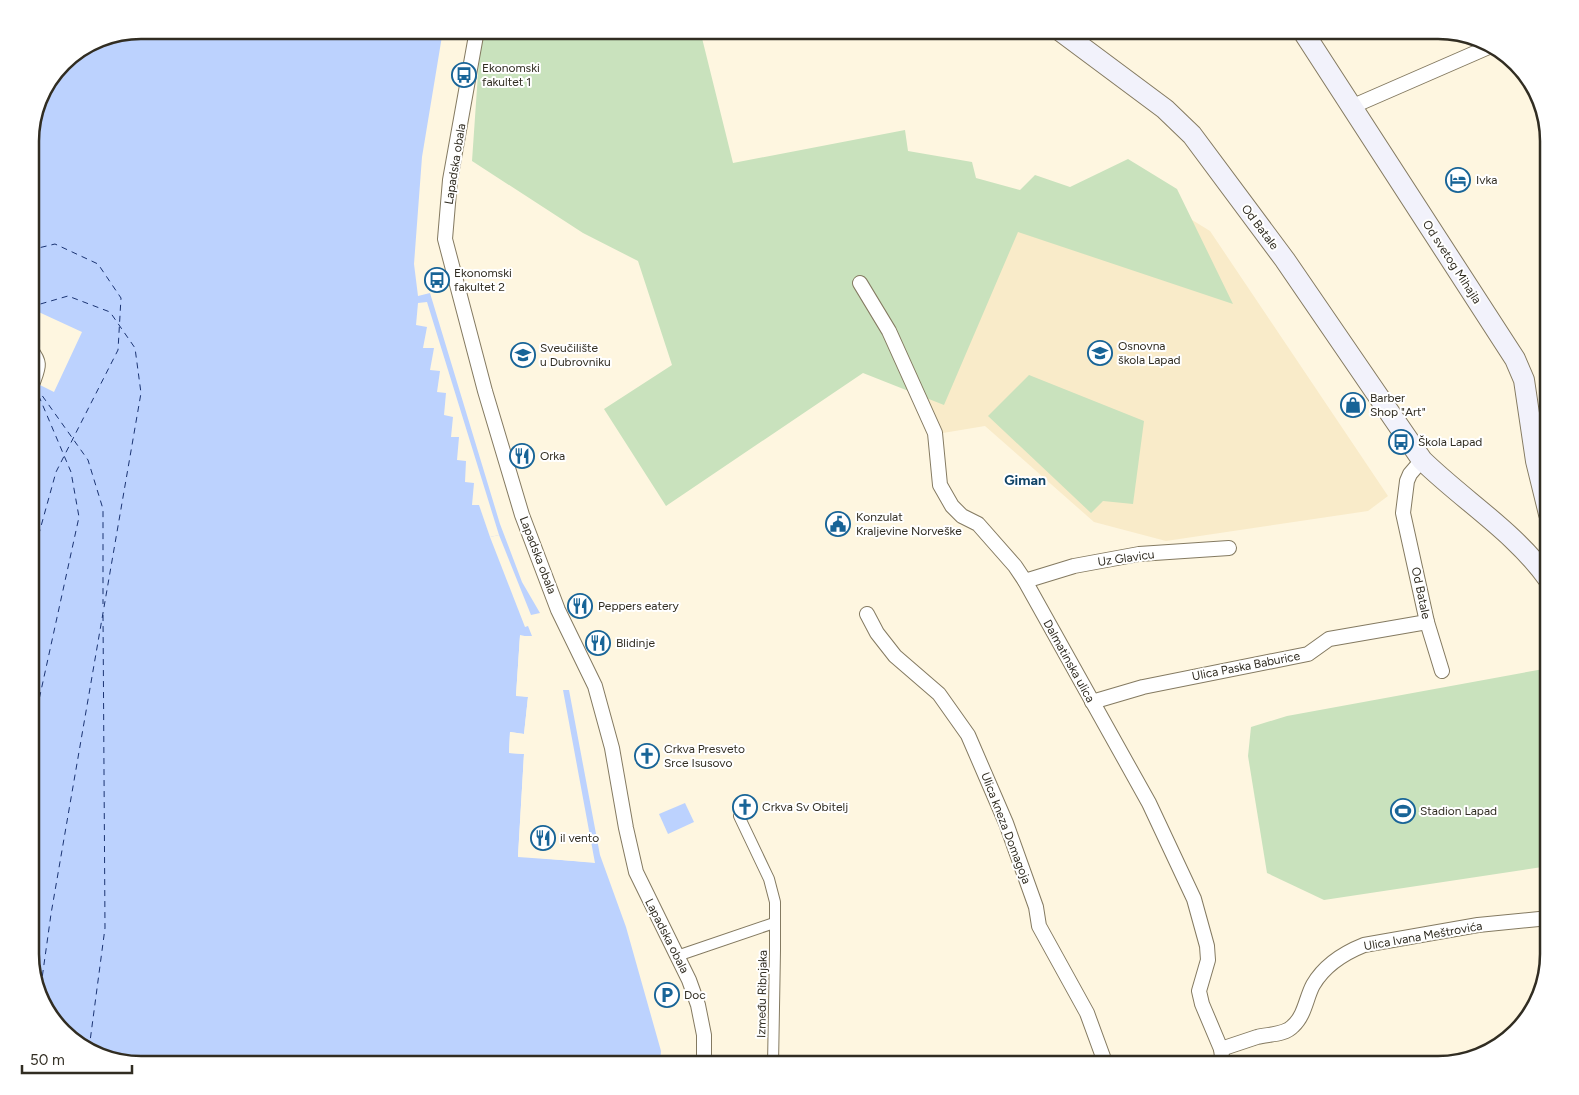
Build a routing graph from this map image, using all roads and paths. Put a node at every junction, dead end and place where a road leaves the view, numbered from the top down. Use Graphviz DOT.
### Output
graph roads {
  1 [pos="475,39"];
  2 [pos="1071,39"];
  3 [pos="1308,39"];
  4 [pos="1484,49"];
  5 [pos="1351,107"];
  6 [pos="860,283"];
  7 [pos="1422,460"];
  8 [pos="1540,478"];
  9 [pos="1230,548"];
  10 [pos="1540,568"];
  11 [pos="1025,581"];
  12 [pos="867,614"];
  13 [pos="1427,622"];
  14 [pos="1442,670"];
  15 [pos="1092,702"];
  16 [pos="740,816"];
  17 [pos="1540,919"];
  18 [pos="774,923"];
  19 [pos="677,956"];
  20 [pos="1221,1049"];
  21 [pos="704,1056"];
  22 [pos="772,1056"];
  23 [pos="1103,1056"];
  24 [pos="1222,1056"];
  1 -- 19 [label="street, Lapadska obala"];
  2 -- 7 [label="main road, Od Batale"];
  3 -- 5 [label="main road, Od svetog Mihajla"];
  4 -- 5 [label="street"];
  5 -- 8 [label="main road, Od svetog Mihajla"];
  6 -- 11 [label="street, Dalmatinska ulica"];
  7 -- 10 [label="main road, Od Batale"];
  7 -- 13 [label="street, Od Batale"];
  9 -- 11 [label="street, Uz Glavicu"];
  11 -- 15 [label="street, Dalmatinska ulica"];
  12 -- 23 [label="street, Ulica kneza Domagoja"];
  13 -- 14 [label="street, Od Batale"];
  13 -- 15 [label="street, Ulica Paska Baburice"];
  15 -- 20 [label="street, Dalmatinska ulica"];
  16 -- 18 [label="street, Između Ribnjaka"];
  17 -- 20 [label="street, Ulica Ivana Meštrovića"];
  18 -- 19 [label="street"];
  18 -- 22 [label="street, Između Ribnjaka"];
  19 -- 21 [label="street, Lapadska obala"];
  20 -- 24 [label="street, Dalmatinska ulica"];
}
